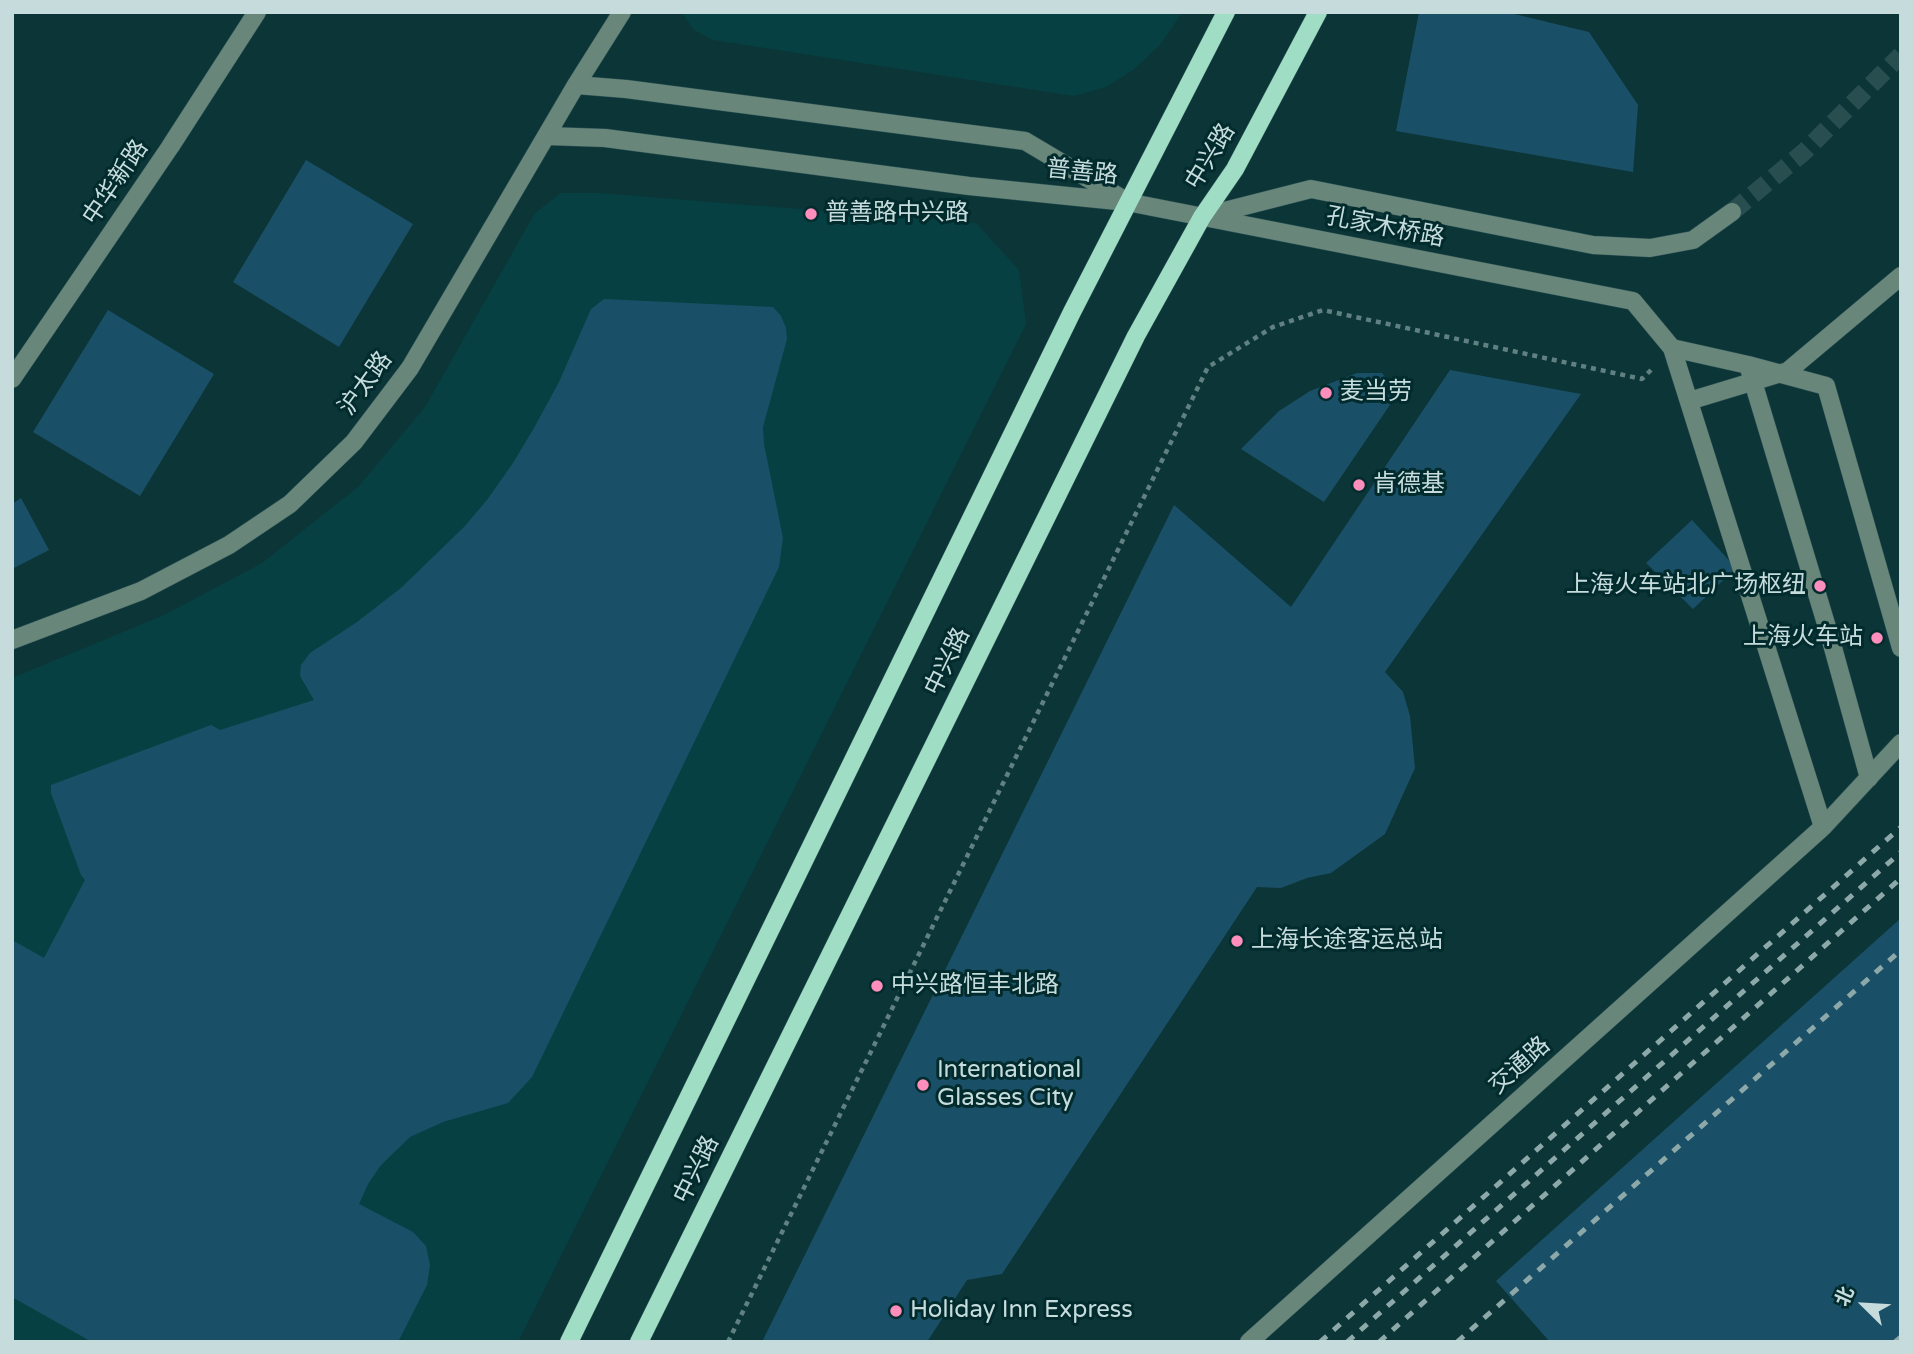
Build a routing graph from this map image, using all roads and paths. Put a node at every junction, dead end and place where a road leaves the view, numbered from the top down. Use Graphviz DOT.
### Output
graph roads {
  1 [pos="257,12"];
  2 [pos="622,12"];
  3 [pos="1226,12"];
  4 [pos="1318,12"];
  5 [pos="576,85"];
  6 [pos="547,136"];
  7 [pos="1128,202"];
  8 [pos="1732,212"];
  9 [pos="1202,217"];
  10 [pos="1901,276"];
  11 [pos="1672,348"];
  12 [pos="1750,373"];
  13 [pos="1780,373"];
  14 [pos="12,379"];
  15 [pos="1689,401"];
  16 [pos="12,640"];
  17 [pos="1901,648"];
  18 [pos="1901,743"];
  19 [pos="1869,778"];
  20 [pos="1823,827"];
  21 [pos="569,1342"];
  22 [pos="639,1342"];
  23 [pos="729,1342"];
  24 [pos="1249,1342"];
  1 -- 14 [label="street, 中华新路"];
  2 -- 5 [label="street, 沪太路"];
  3 -- 7 [label="main road, 中兴路"];
  4 -- 9 [label="main road, 中兴路"];
  5 -- 6 [label="street, 沪太路"];
  5 -- 7 [label="street, 普善路"];
  6 -- 7 [label="street, 普善路"];
  6 -- 16 [label="street, 沪太路"];
  7 -- 9 [label="street, 孔家木桥路"];
  7 -- 21 [label="main road, 中兴路"];
  8 -- 9 [label="street"];
  9 -- 11 [label="street, 孔家木桥路"];
  9 -- 22 [label="main road, 中兴路"];
  10 -- 13 [label="street"];
  11 -- 12 [label="street"];
  11 -- 15 [label="street"];
  11 -- 23 [label="path"];
  12 -- 13 [label="street"];
  12 -- 15 [label="street"];
  12 -- 19 [label="street"];
  13 -- 17 [label="street"];
  15 -- 20 [label="street"];
  18 -- 19 [label="street, 交通路"];
  19 -- 20 [label="street, 交通路"];
  20 -- 24 [label="street, 交通路"];
}
